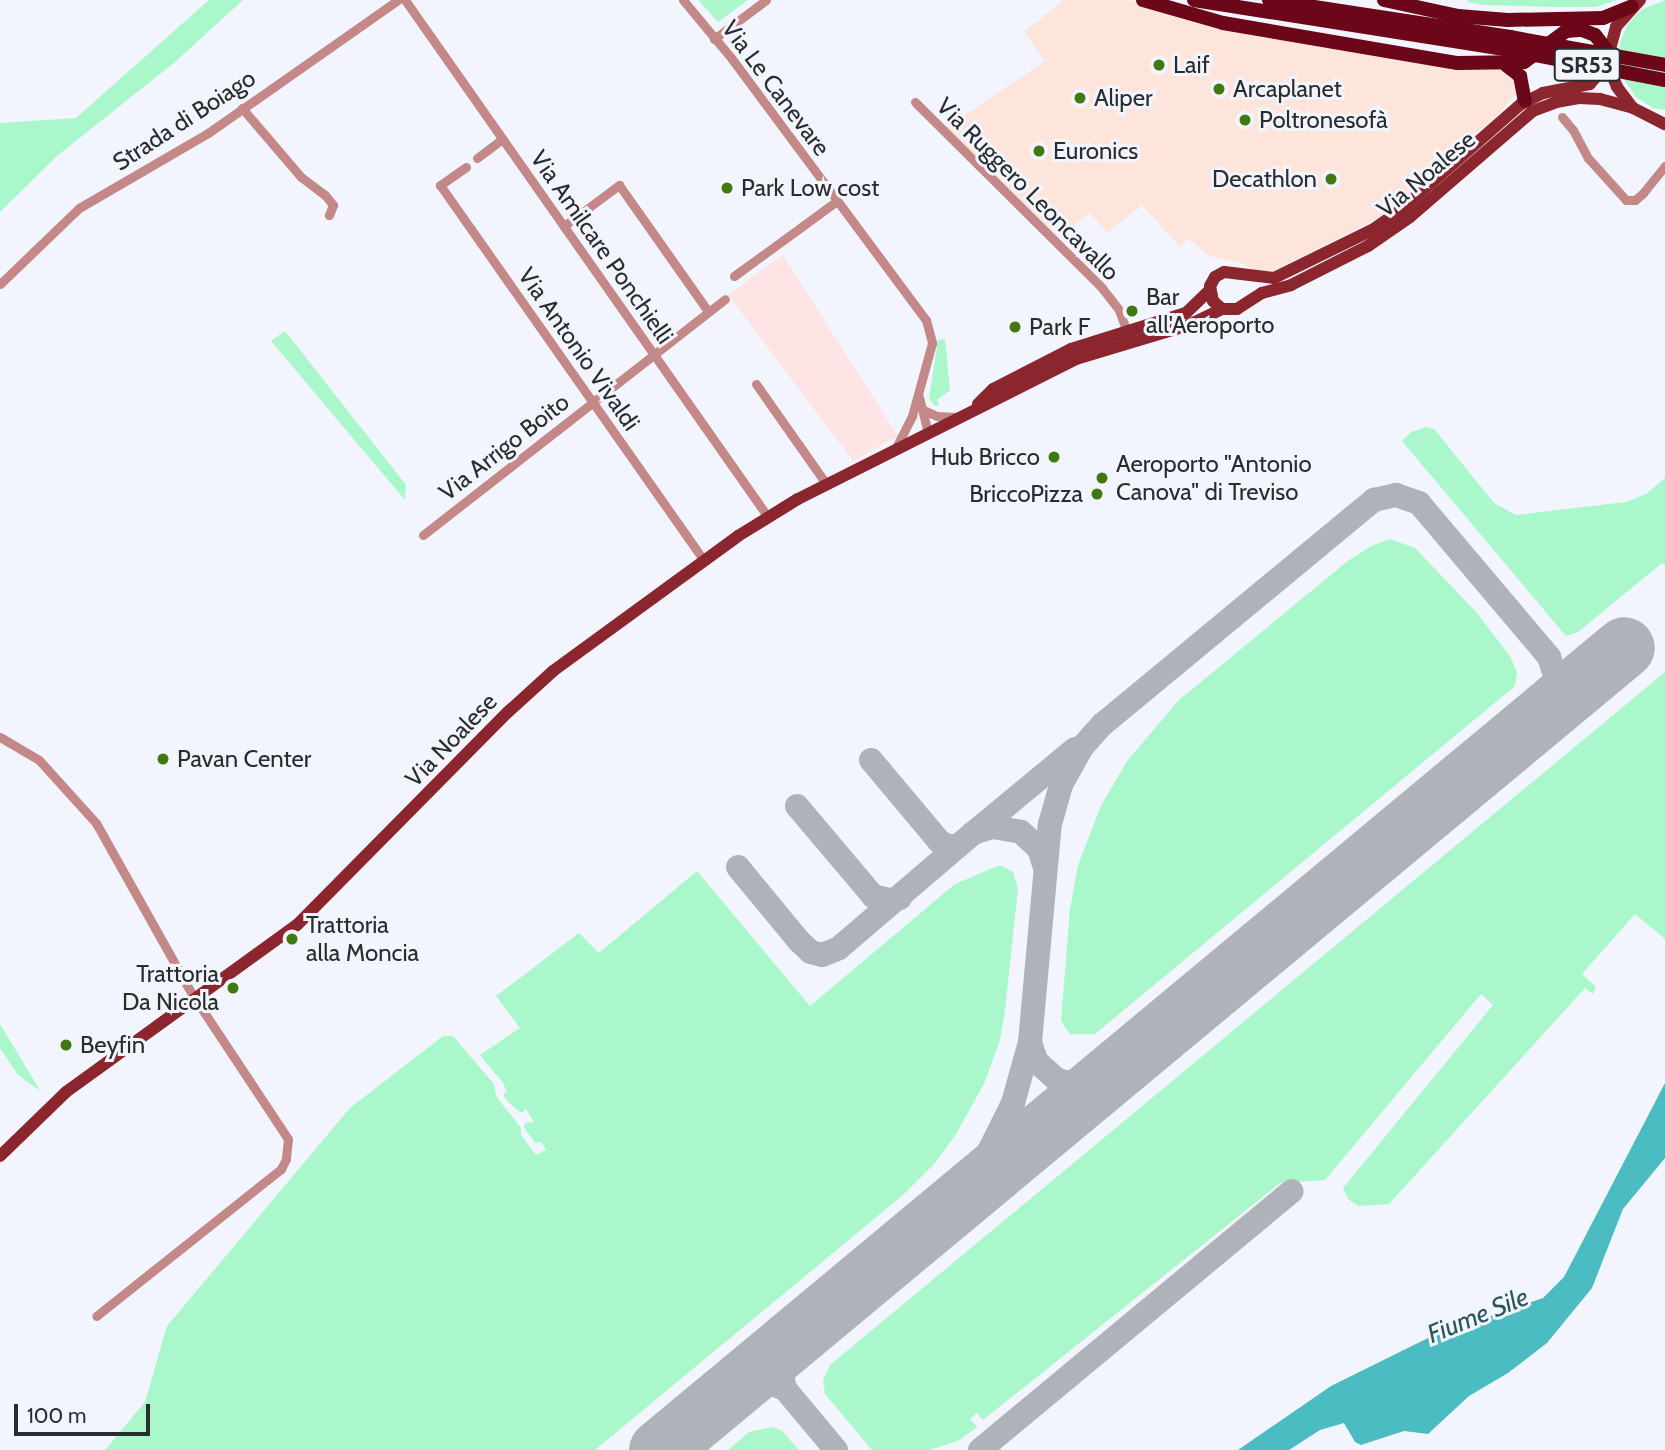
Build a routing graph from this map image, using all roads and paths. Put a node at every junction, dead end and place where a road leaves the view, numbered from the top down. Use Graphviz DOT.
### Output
graph roads {
  1 [pos="398,0"];
  2 [pos="405,0"];
  3 [pos="683,0"];
  4 [pos="766,0"];
  5 [pos="1143,0"];
  6 [pos="1194,0"];
  7 [pos="1269,0"];
  8 [pos="1384,0"];
  9 [pos="1638,2"];
  10 [pos="714,39"];
  11 [pos="1510,43"];
  12 [pos="1609,57"];
  13 [pos="1506,65"];
  14 [pos="1665,65"];
  15 [pos="1665,80"];
  16 [pos="1525,101"];
  17 [pos="915,102"];
  18 [pos="243,108"];
  19 [pos="1633,108"];
  20 [pos="1562,117"];
  21 [pos="1665,124"];
  22 [pos="502,139"];
  23 [pos="477,159"];
  24 [pos="1665,166"];
  25 [pos="466,167"];
  26 [pos="837,201"];
  27 [pos="329,215"];
  28 [pos="564,226"];
  29 [pos="1241,274"];
  30 [pos="734,276"];
  31 [pos="0,284"];
  32 [pos="1210,290"];
  33 [pos="725,299"];
  34 [pos="1246,302"];
  35 [pos="1222,309"];
  36 [pos="708,312"];
  37 [pos="1129,336"];
  38 [pos="653,353"];
  39 [pos="756,384"];
  40 [pos="593,402"];
  41 [pos="919,410"];
  42 [pos="957,417"];
  43 [pos="928,432"];
  44 [pos="894,450"];
  45 [pos="827,485"];
  46 [pos="768,517"];
  47 [pos="423,535"];
  48 [pos="704,561"];
  49 [pos="0,737"];
  50 [pos="195,999"];
  51 [pos="0,1156"];
  52 [pos="96,1316"];
  1 -- 18 [label="street, Strada di Boiago"];
  2 -- 22 [label="street, Via Amilcare Ponchielli"];
  3 -- 10 [label="street, Via Le Canevare"];
  4 -- 10 [label="street"];
  5 -- 13 [label="highway"];
  6 -- 11 [label="highway, SR53"];
  7 -- 11 [label="highway, SR53"];
  8 -- 9 [label="highway"];
  9 -- 12 [label="main road, Via Noalese"];
  10 -- 26 [label="street, Via Le Canevare"];
  11 -- 14 [label="highway, SR53, bridge"];
  11 -- 15 [label="highway, SR53, bridge"];
  12 -- 13 [label="highway"];
  12 -- 16 [label="main road, Via Noalese"];
  12 -- 19 [label="main road"];
  13 -- 16 [label="highway"];
  16 -- 29 [label="main road, Via Noalese"];
  17 -- 37 [label="street, Via Ruggero Leoncavallo"];
  18 -- 27 [label="street"];
  18 -- 31 [label="street, Strada di Boiago"];
  19 -- 21 [label="main road, Via Noalese"];
  19 -- 34 [label="main road, Via Noalese"];
  20 -- 24 [label="street"];
  22 -- 23 [label="street"];
  22 -- 28 [label="street, Via Amilcare Ponchielli"];
  25 -- 40 [label="street, Via Antonio Vivaldi"];
  26 -- 30 [label="street"];
  26 -- 41 [label="street, Via Le Canevare"];
  28 -- 36 [label="street"];
  28 -- 38 [label="street, Via Amilcare Ponchielli"];
  29 -- 32 [label="main road"];
  29 -- 34 [label="main road"];
  32 -- 35 [label="main road"];
  32 -- 37 [label="main road, Via Noalese"];
  33 -- 36 [label="street, Via Arrigo Boito"];
  34 -- 35 [label="main road"];
  35 -- 37 [label="main road, Via Noalese"];
  36 -- 38 [label="street, Via Arrigo Boito"];
  37 -- 42 [label="main road, Via Noalese"];
  38 -- 40 [label="street, Via Arrigo Boito"];
  38 -- 46 [label="street, Via Amilcare Ponchielli"];
  39 -- 45 [label="street"];
  40 -- 47 [label="street, Via Arrigo Boito"];
  40 -- 48 [label="street, Via Antonio Vivaldi"];
  41 -- 42 [label="street"];
  41 -- 43 [label="street"];
  41 -- 44 [label="street, Via Le Canevare"];
  42 -- 43 [label="main road, Via Noalese"];
  43 -- 44 [label="main road, Via Noalese"];
  44 -- 45 [label="main road, Via Noalese"];
  45 -- 46 [label="main road, Via Noalese"];
  46 -- 48 [label="main road, Via Noalese"];
  48 -- 50 [label="main road, Via Noalese"];
  49 -- 50 [label="street"];
  50 -- 51 [label="main road, Via Noalese"];
  50 -- 52 [label="street"];
}
